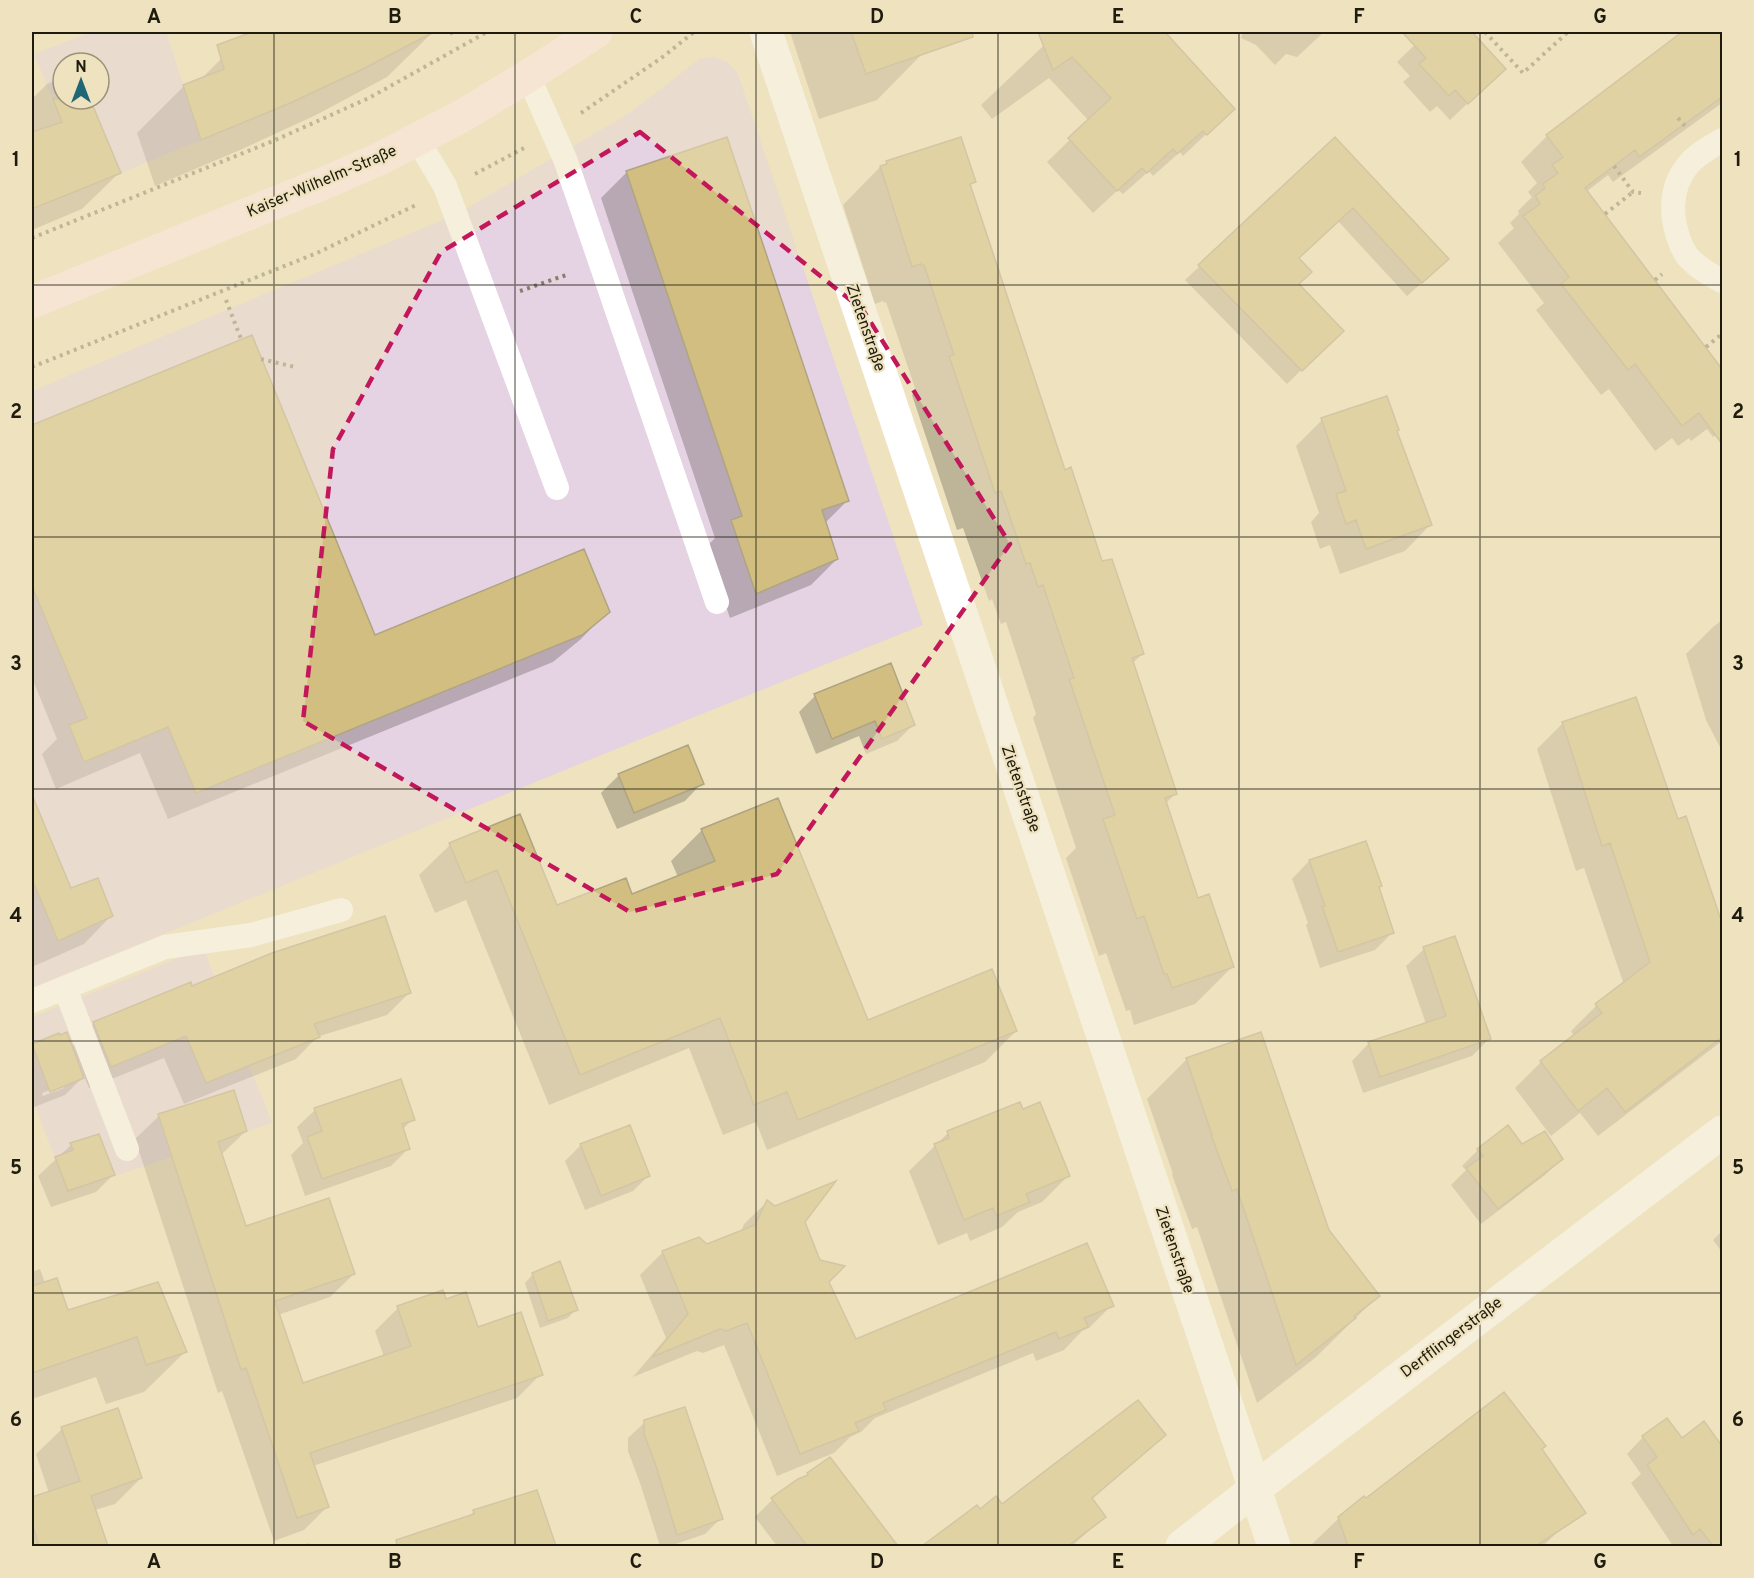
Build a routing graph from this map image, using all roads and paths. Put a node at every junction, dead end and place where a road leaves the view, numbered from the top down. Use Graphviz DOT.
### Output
graph roads {
  1 [pos="487,32"];
  2 [pos="597,32"];
  3 [pos="694,32"];
  4 [pos="766,32"];
  5 [pos="1485,32"];
  6 [pos="1568,32"];
  7 [pos="528,76"];
  8 [pos="553,132"];
  9 [pos="417,139"];
  10 [pos="1722,140"];
  11 [pos="446,190"];
  12 [pos="1633,192"];
  13 [pos="1605,214"];
  14 [pos="32,238"];
  15 [pos="601,263"];
  16 [pos="1722,281"];
  17 [pos="226,300"];
  18 [pos="32,302"];
  19 [pos="488,302"];
  20 [pos="1722,334"];
  21 [pos="241,339"];
  22 [pos="1706,347"];
  23 [pos="261,359"];
  24 [pos="32,367"];
  25 [pos="295,368"];
  26 [pos="557,488"];
  27 [pos="717,602"];
  28 [pos="341,910"];
  29 [pos="65,988"];
  30 [pos="32,1001"];
  31 [pos="1722,1132"];
  32 [pos="127,1149"];
  33 [pos="1254,1490"];
  34 [pos="1182,1546"];
  35 [pos="1275,1546"];
  1 -- 14 [label="path"];
  2 -- 7 [label="main road, Kaiser-Wilhelm-Straße"];
  3 -- 8 [label="path"];
  4 -- 33 [label="street, Zietenstraße"];
  5 -- 6 [label="path"];
  7 -- 8 [label="lane"];
  7 -- 9 [label="main road, Kaiser-Wilhelm-Straße"];
  8 -- 11 [label="path"];
  8 -- 15 [label="lane"];
  9 -- 11 [label="lane"];
  9 -- 18 [label="main road, Kaiser-Wilhelm-Straße"];
  10 -- 16 [label="lane"];
  11 -- 19 [label="lane"];
  11 -- 24 [label="path"];
  12 -- 13 [label="path"];
  15 -- 19 [label="path"];
  15 -- 27 [label="lane"];
  17 -- 21 [label="path"];
  19 -- 26 [label="lane"];
  20 -- 22 [label="path"];
  23 -- 25 [label="path"];
  28 -- 29 [label="lane"];
  29 -- 30 [label="lane"];
  29 -- 32 [label="lane"];
  31 -- 33 [label="street, Derfflingerstraße"];
  33 -- 34 [label="street, Derfflingerstraße"];
  33 -- 35 [label="street, Zietenstraße"];
}
